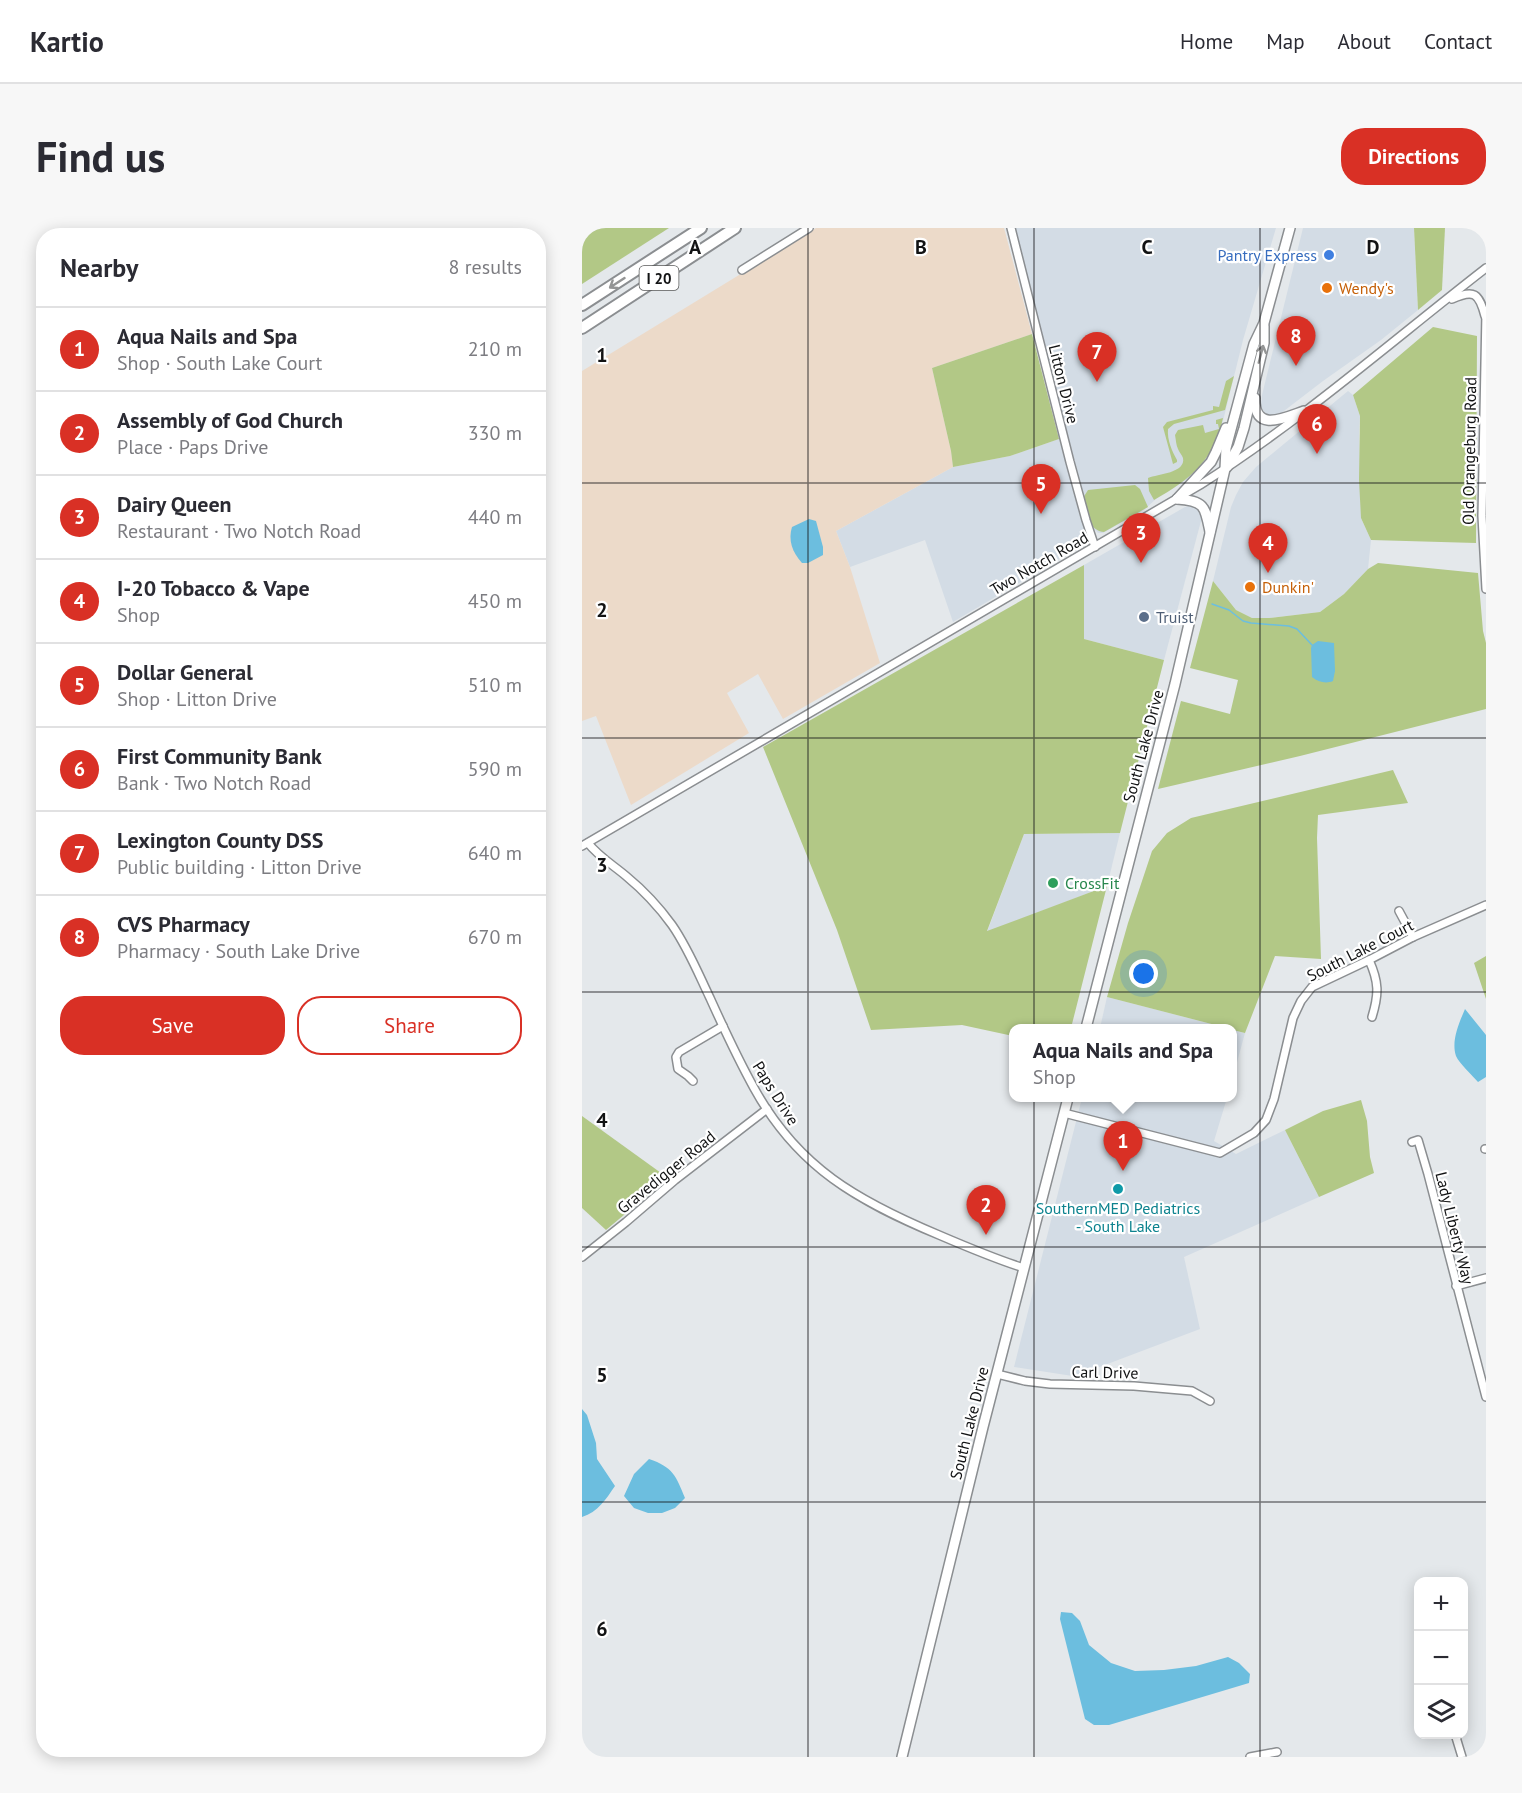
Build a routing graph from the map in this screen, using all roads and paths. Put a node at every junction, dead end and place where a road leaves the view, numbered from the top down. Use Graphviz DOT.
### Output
graph roads {
  1 [pos="701,228"];
  2 [pos="735,228"];
  3 [pos="809,228"];
  4 [pos="1011,228"];
  5 [pos="1290,228"];
  6 [pos="1486,268"];
  7 [pos="742,270"];
  8 [pos="1441,303"];
  9 [pos="582,305"];
  10 [pos="1486,312"];
  11 [pos="1486,320"];
  12 [pos="1264,323"];
  13 [pos="582,328"];
  14 [pos="1255,378"];
  15 [pos="1304,411"];
  16 [pos="1236,412"];
  17 [pos="1225,469"];
  18 [pos="1177,499"];
  19 [pos="1210,535"];
  20 [pos="1095,547"];
  21 [pos="1486,589"];
  22 [pos="585,845"];
  23 [pos="1486,905"];
  24 [pos="1399,911"];
  25 [pos="1413,937"];
  26 [pos="1369,960"];
  27 [pos="1372,1017"];
  28 [pos="1087,1024"];
  29 [pos="723,1026"];
  30 [pos="693,1081"];
  31 [pos="1067,1102"];
  32 [pos="767,1109"];
  33 [pos="1064,1113"];
  34 [pos="1412,1142"];
  35 [pos="582,1257"];
  36 [pos="1024,1268"];
  37 [pos="1486,1278"];
  38 [pos="1456,1286"];
  39 [pos="997,1374"];
  40 [pos="1486,1397"];
  41 [pos="1210,1401"];
  42 [pos="1457,1739"];
  43 [pos="1277,1752"];
  44 [pos="902,1757"];
  45 [pos="1250,1757"];
  46 [pos="1462,1757"];
  1 -- 9 [label="highway, I 20, one-way"];
  2 -- 13 [label="highway, I 20"];
  3 -- 7 [label="street"];
  4 -- 20 [label="street, Litton Drive"];
  5 -- 12 [label="main road, South Lake Drive"];
  6 -- 8 [label="street, Two Notch Road"];
  8 -- 11 [label="street"];
  8 -- 15 [label="street, Two Notch Road"];
  10 -- 11 [label="street, Old Orangeburg Road"];
  11 -- 21 [label="street, Old Orangeburg Road"];
  14 -- 12 [label="main road, South Lake Drive, one-way"];
  12 -- 16 [label="main road, South Lake Drive"];
  14 -- 15 [label="main road"];
  14 -- 17 [label="main road, South Lake Drive"];
  15 -- 17 [label="street, Two Notch Road"];
  16 -- 17 [label="main road, South Lake Drive"];
  16 -- 18 [label="main road"];
  17 -- 18 [label="street, Two Notch Road"];
  17 -- 19 [label="main road, South Lake Drive"];
  18 -- 19 [label="main road"];
  18 -- 20 [label="street, Two Notch Road"];
  19 -- 28 [label="main road, South Lake Drive"];
  20 -- 22 [label="street, Two Notch Road"];
  22 -- 29 [label="street, Paps Drive"];
  23 -- 25 [label="street, South Lake Court"];
  24 -- 25 [label="street"];
  25 -- 26 [label="street, South Lake Court"];
  26 -- 27 [label="street"];
  26 -- 33 [label="street, South Lake Court"];
  29 -- 30 [label="street"];
  29 -- 32 [label="street, Paps Drive"];
  31 -- 33 [label="main road, South Lake Drive"];
  32 -- 35 [label="street, Gravedigger Road"];
  32 -- 36 [label="street, Paps Drive"];
  33 -- 36 [label="main road, South Lake Drive"];
  34 -- 38 [label="street, Lady Liberty Way"];
  36 -- 39 [label="main road, South Lake Drive"];
  37 -- 38 [label="street"];
  38 -- 40 [label="street, Lady Liberty Way"];
  39 -- 41 [label="street, Carl Drive"];
  39 -- 44 [label="main road, South Lake Drive"];
  42 -- 46 [label="street"];
  43 -- 45 [label="street"];
}
